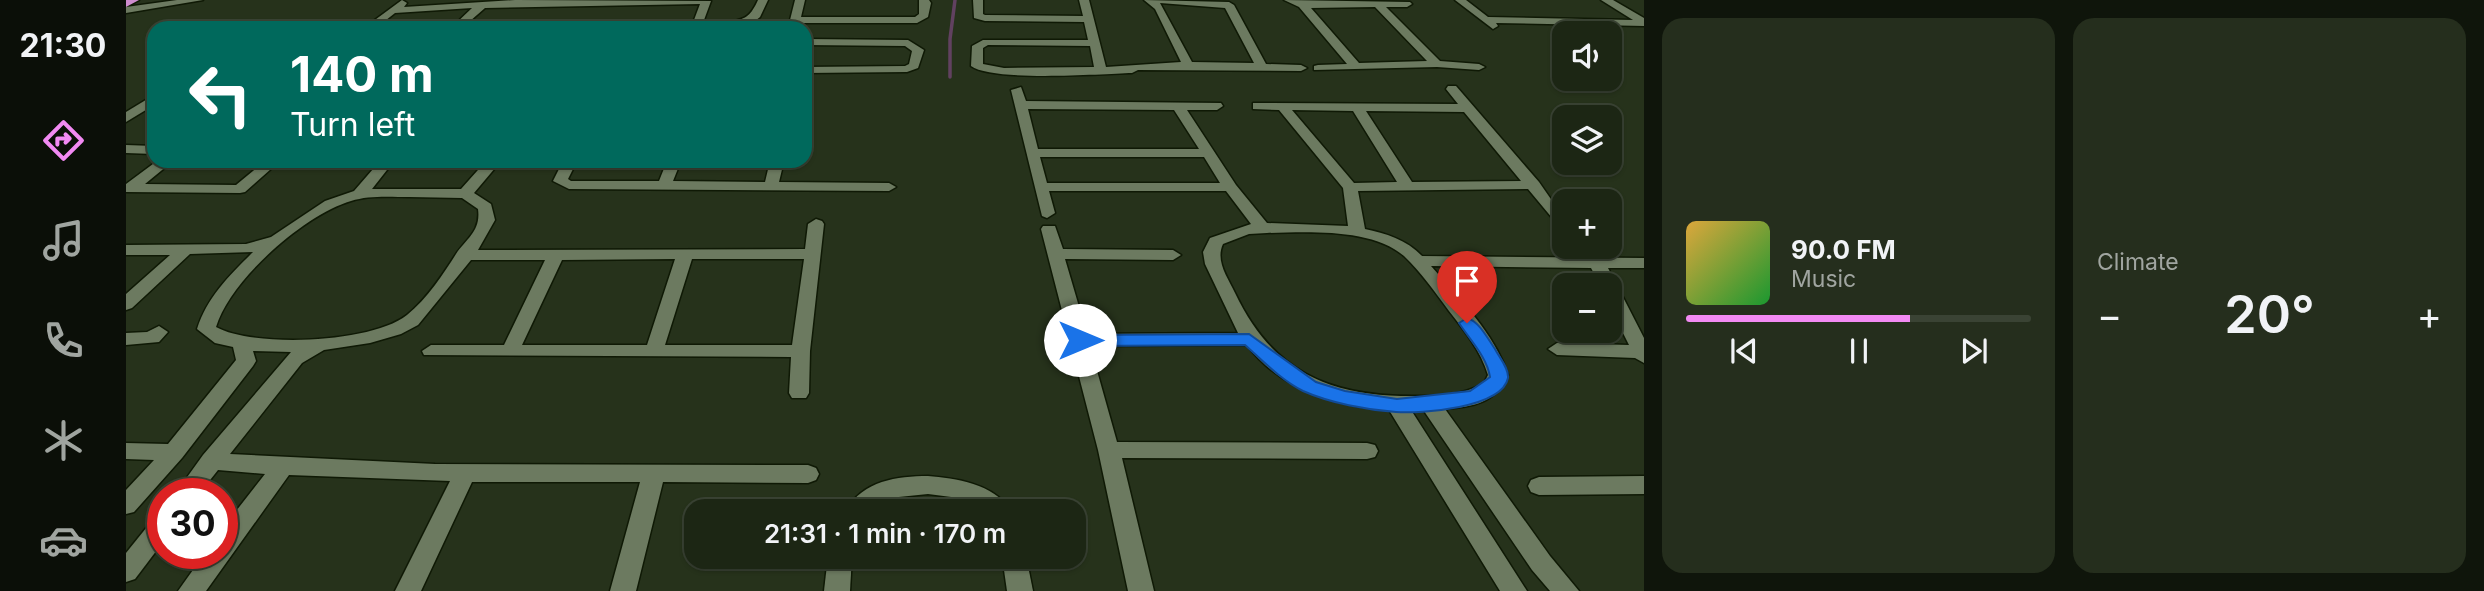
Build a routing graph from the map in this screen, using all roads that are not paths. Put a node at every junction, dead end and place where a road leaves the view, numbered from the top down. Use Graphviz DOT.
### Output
graph roads {
  1 [pos="133,0"];
  2 [pos="198,0"];
  3 [pos="404,0"];
  4 [pos="706,0"];
  5 [pos="763,0"];
  6 [pos="800,0"];
  7 [pos="807,0"];
  8 [pos="924,0"];
  9 [pos="978,0"];
  10 [pos="1154,0"];
  11 [pos="1289,0"];
  12 [pos="1460,0"];
  13 [pos="1606,0"];
  14 [pos="182,1"];
  15 [pos="531,1"];
  16 [pos="506,2"];
  17 [pos="1087,2"];
  18 [pos="126,4"];
  19 [pos="1377,4"];
  20 [pos="1407,4"];
  21 [pos="482,5"];
  22 [pos="1303,5"];
  23 [pos="126,10"];
  24 [pos="396,10"];
  25 [pos="1090,19"];
  26 [pos="380,21"];
  27 [pos="464,21"];
  28 [pos="699,21"];
  29 [pos="752,21"];
  30 [pos="798,21"];
  31 [pos="799,21"];
  32 [pos="1643,21"];
  33 [pos="812,24"];
  34 [pos="812,42"];
  35 [pos="1095,43"];
  36 [pos="1437,64"];
  37 [pos="1188,65"];
  38 [pos="1355,66"];
  39 [pos="1262,67"];
  40 [pos="1479,67"];
  41 [pos="1301,68"];
  42 [pos="1318,68"];
  43 [pos="812,70"];
  44 [pos="1101,70"];
  45 [pos="1452,89"];
  46 [pos="1017,90"];
  47 [pos="147,105"];
  48 [pos="1019,105"];
  49 [pos="1178,106"];
  50 [pos="1217,106"];
  51 [pos="1257,106"];
  52 [pos="1282,106"];
  53 [pos="1357,107"];
  54 [pos="1467,108"];
  55 [pos="126,118"];
  56 [pos="126,149"];
  57 [pos="147,150"];
  58 [pos="1033,153"];
  59 [pos="1207,153"];
  60 [pos="156,168"];
  61 [pos="265,168"];
  62 [pos="381,168"];
  63 [pos="488,168"];
  64 [pos="566,168"];
  65 [pos="671,168"];
  66 [pos="775,168"];
  67 [pos="1534,185"];
  68 [pos="664,186"];
  69 [pos="1407,186"];
  70 [pos="771,187"];
  71 [pos="889,187"];
  72 [pos="1042,187"];
  73 [pos="1230,187"];
  74 [pos="1350,187"];
  75 [pos="128,188"];
  76 [pos="465,194"];
  77 [pos="359,195"];
  78 [pos="1552,208"];
  79 [pos="816,224"];
  80 [pos="1262,228"];
  81 [pos="1357,230"];
  82 [pos="273,241"];
  83 [pos="126,250"];
  84 [pos="182,252"];
  85 [pos="556,254"];
  86 [pos="685,254"];
  87 [pos="812,254"];
  88 [pos="1055,254"];
  89 [pos="464,255"];
  90 [pos="1173,255"];
  91 [pos="255,259"];
  92 [pos="1418,261"];
  93 [pos="1597,263"];
  94 [pos="1644,264"];
  95 [pos="1602,273"];
  96 [pos="126,304"];
  97 [pos="1622,313"];
  98 [pos="126,331"];
  99 [pos="126,339"];
  100 [pos="1249,339"];
  101 [pos="1080,340"];
  102 [pos="321,344"];
  103 [pos="242,345"];
  104 [pos="1557,349"];
  105 [pos="430,351"];
  106 [pos="510,351"];
  107 [pos="653,351"];
  108 [pos="801,351"];
  109 [pos="1643,355"];
  110 [pos="799,393"];
  111 [pos="1430,404"];
  112 [pos="1397,405"];
  113 [pos="1108,450"];
  114 [pos="126,451"];
  115 [pos="1367,451"];
  116 [pos="174,452"];
  117 [pos="211,461"];
  118 [pos="282,468"];
  119 [pos="467,472"];
  120 [pos="654,472"];
  121 [pos="808,474"];
  122 [pos="198,478"];
  123 [pos="1644,485"];
  124 [pos="1539,486"];
  125 [pos="872,499"];
  126 [pos="980,499"];
  127 [pos="126,505"];
  128 [pos="238,527"];
  129 [pos="147,544"];
  130 [pos="207,569"];
  131 [pos="839,569"];
  132 [pos="1016,569"];
  133 [pos="126,571"];
  134 [pos="191,591"];
  135 [pos="408,591"];
  136 [pos="623,591"];
  137 [pos="837,591"];
  138 [pos="1020,591"];
  139 [pos="1141,591"];
  140 [pos="1514,591"];
  141 [pos="1566,591"];
  1 -- 18 [label="highway"];
  2 -- 14 [label="street"];
  3 -- 24 [label="street"];
  4 -- 15 [label="street"];
  4 -- 28 [label="street"];
  5 -- 29 [label="street"];
  6 -- 30 [label="street"];
  7 -- 31 [label="street"];
  8 -- 33 [label="street"];
  9 -- 25 [label="street"];
  10 -- 37 [label="street"];
  10 -- 39 [label="street"];
  11 -- 22 [label="street"];
  12 -- 32 [label="street"];
  13 -- 32 [label="street"];
  14 -- 23 [label="street"];
  15 -- 16 [label="street"];
  16 -- 21 [label="street"];
  17 -- 25 [label="street"];
  19 -- 20 [label="street"];
  19 -- 22 [label="street"];
  19 -- 36 [label="street"];
  21 -- 24 [label="street"];
  21 -- 27 [label="street"];
  22 -- 38 [label="street"];
  24 -- 26 [label="street"];
  25 -- 35 [label="street"];
  34 -- 43 [label="street"];
  35 -- 44 [label="street"];
  35 -- 44 [label="street"];
  36 -- 38 [label="street"];
  36 -- 40 [label="street"];
  37 -- 39 [label="street"];
  37 -- 44 [label="street"];
  38 -- 42 [label="street"];
  39 -- 41 [label="street"];
  45 -- 54 [label="street"];
  46 -- 48 [label="street"];
  47 -- 55 [label="street"];
  48 -- 49 [label="street"];
  48 -- 58 [label="street"];
  49 -- 50 [label="street"];
  49 -- 59 [label="street"];
  51 -- 52 [label="street"];
  52 -- 53 [label="street"];
  52 -- 74 [label="street"];
  53 -- 54 [label="street"];
  53 -- 69 [label="street"];
  54 -- 67 [label="street"];
  56 -- 57 [label="street"];
  58 -- 59 [label="street"];
  58 -- 72 [label="street"];
  59 -- 73 [label="street"];
  60 -- 75 [label="street"];
  61 -- 75 [label="street"];
  62 -- 77 [label="street"];
  63 -- 76 [label="street"];
  64 -- 68 [label="street"];
  65 -- 68 [label="street"];
  66 -- 70 [label="street"];
  67 -- 69 [label="street"];
  67 -- 78 [label="street"];
  68 -- 70 [label="street"];
  69 -- 74 [label="street"];
  70 -- 71 [label="street"];
  72 -- 73 [label="street"];
  72 -- 88 [label="street"];
  73 -- 80 [label="street"];
  74 -- 81 [label="street"];
  76 -- 77 [label="street"];
  76 -- 89 [label="street"];
  77 -- 82 [label="street"];
  79 -- 87 [label="street"];
  80 -- 81 [label="street"];
  80 -- 100 [label="street"];
  81 -- 92 [label="street"];
  82 -- 84 [label="street"];
  82 -- 91 [label="street"];
  83 -- 84 [label="street"];
  84 -- 91 [label="street"];
  84 -- 96 [label="street"];
  85 -- 86 [label="street"];
  85 -- 89 [label="street"];
  85 -- 106 [label="street"];
  86 -- 87 [label="street"];
  86 -- 107 [label="street"];
  87 -- 108 [label="street"];
  88 -- 90 [label="street"];
  88 -- 101 [label="street"];
  89 -- 102 [label="street"];
  91 -- 103 [label="street"];
  92 -- 93 [label="street"];
  92 -- 111 [label="street"];
  93 -- 94 [label="street"];
  93 -- 95 [label="street"];
  97 -- 109 [label="street"];
  98 -- 99 [label="street"];
  100 -- 101 [label="street"];
  100 -- 112 [label="street"];
  101 -- 113 [label="street"];
  102 -- 103 [label="street"];
  102 -- 117 [label="street"];
  103 -- 116 [label="street"];
  104 -- 109 [label="street"];
  105 -- 106 [label="street"];
  106 -- 107 [label="street"];
  107 -- 108 [label="street"];
  108 -- 110 [label="street"];
  111 -- 112 [label="street"];
  111 -- 141 [label="street"];
  112 -- 140 [label="street"];
  113 -- 115 [label="street"];
  113 -- 139 [label="street"];
  114 -- 116 [label="street"];
  116 -- 127 [label="street"];
  117 -- 118 [label="street"];
  117 -- 122 [label="street"];
  118 -- 119 [label="street"];
  118 -- 128 [label="street"];
  119 -- 120 [label="street"];
  119 -- 135 [label="street"];
  120 -- 121 [label="street"];
  120 -- 136 [label="street"];
  123 -- 124 [label="street"];
  125 -- 126 [label="street"];
  129 -- 133 [label="street"];
  130 -- 134 [label="street"];
  131 -- 137 [label="street"];
  132 -- 138 [label="street"];
}
